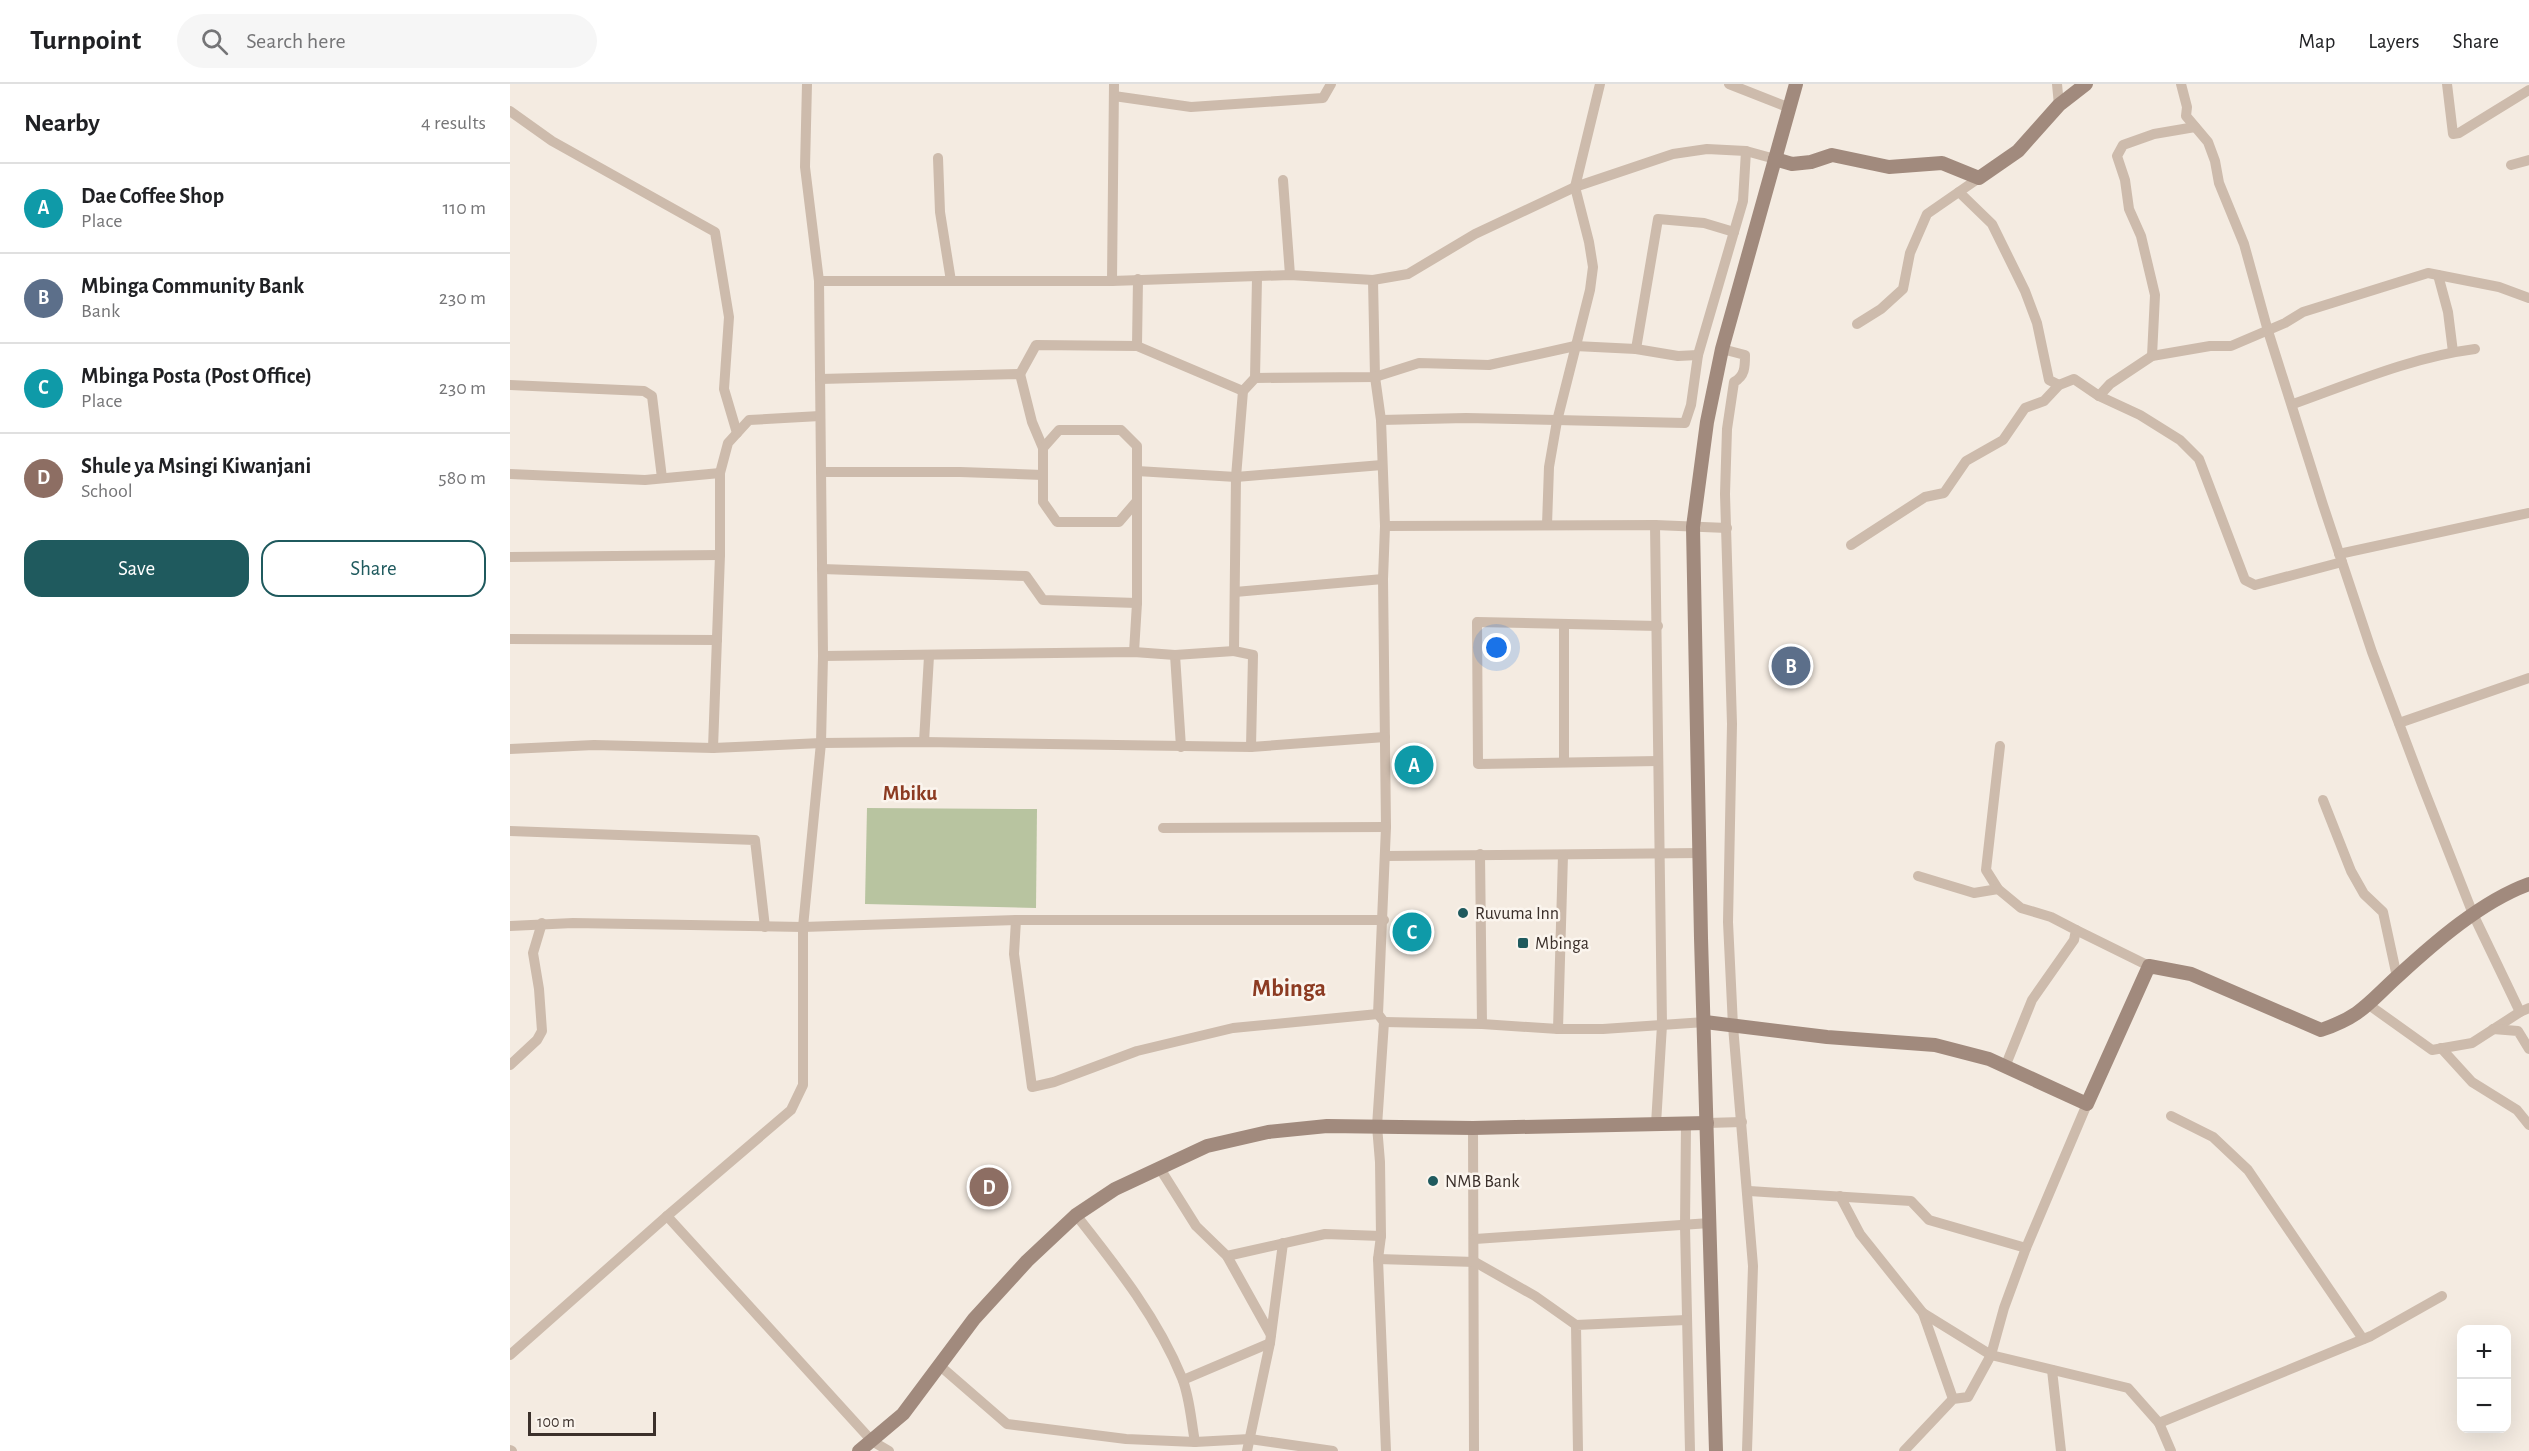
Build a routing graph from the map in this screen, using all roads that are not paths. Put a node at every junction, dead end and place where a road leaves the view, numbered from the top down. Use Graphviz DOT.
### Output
graph roads {
  1 [pos="807,84"];
  2 [pos="1114,84"];
  3 [pos="1331,84"];
  4 [pos="1600,84"];
  5 [pos="1729,84"];
  6 [pos="1796,84"];
  7 [pos="2057,84"];
  8 [pos="2086,84"];
  9 [pos="2181,84"];
  10 [pos="2447,84"];
  11 [pos="2529,90"];
  12 [pos="1114,96"];
  13 [pos="2059,105"];
  14 [pos="1790,108"];
  15 [pos="510,111"];
  16 [pos="2195,127"];
  17 [pos="1746,151"];
  18 [pos="938,158"];
  19 [pos="1775,159"];
  20 [pos="2529,160"];
  21 [pos="2511,165"];
  22 [pos="1979,178"];
  23 [pos="1283,180"];
  24 [pos="1575,187"];
  25 [pos="1959,192"];
  26 [pos="1734,232"];
  27 [pos="1290,275"];
  28 [pos="2438,275"];
  29 [pos="1257,278"];
  30 [pos="1138,279"];
  31 [pos="1373,280"];
  32 [pos="819,281"];
  33 [pos="951,281"];
  34 [pos="1112,281"];
  35 [pos="2529,297"];
  36 [pos="1857,324"];
  37 [pos="2268,331"];
  38 [pos="1137,346"];
  39 [pos="1575,346"];
  40 [pos="1636,349"];
  41 [pos="1722,349"];
  42 [pos="2475,349"];
  43 [pos="2453,352"];
  44 [pos="1698,355"];
  45 [pos="2152,356"];
  46 [pos="1020,374"];
  47 [pos="1375,377"];
  48 [pos="1255,378"];
  49 [pos="820,379"];
  50 [pos="510,385"];
  51 [pos="2059,385"];
  52 [pos="1243,391"];
  53 [pos="2099,396"];
  54 [pos="2293,404"];
  55 [pos="820,416"];
  56 [pos="1381,420"];
  57 [pos="1557,421"];
  58 [pos="737,433"];
  59 [pos="1043,448"];
  60 [pos="1382,465"];
  61 [pos="1137,471"];
  62 [pos="821,472"];
  63 [pos="720,473"];
  64 [pos="510,474"];
  65 [pos="1043,475"];
  66 [pos="1236,477"];
  67 [pos="662,478"];
  68 [pos="1137,501"];
  69 [pos="2529,513"];
  70 [pos="1546,525"];
  71 [pos="1655,525"];
  72 [pos="1385,526"];
  73 [pos="1693,526"];
  74 [pos="1727,528"];
  75 [pos="1851,544"];
  76 [pos="720,555"];
  77 [pos="510,558"];
  78 [pos="2341,558"];
  79 [pos="822,569"];
  80 [pos="1383,579"];
  81 [pos="1236,592"];
  82 [pos="1137,603"];
  83 [pos="1564,626"];
  84 [pos="1658,626"];
  85 [pos="510,639"];
  86 [pos="717,640"];
  87 [pos="1234,651"];
  88 [pos="1134,652"];
  89 [pos="1175,655"];
  90 [pos="823,656"];
  91 [pos="929,656"];
  92 [pos="2529,678"];
  93 [pos="2399,723"];
  94 [pos="1385,737"];
  95 [pos="924,742"];
  96 [pos="820,743"];
  97 [pos="2000,746"];
  98 [pos="1182,747"];
  99 [pos="1251,747"];
  100 [pos="712,748"];
  101 [pos="510,749"];
  102 [pos="1658,761"];
  103 [pos="1564,762"];
  104 [pos="2323,800"];
  105 [pos="1386,827"];
  106 [pos="1163,828"];
  107 [pos="510,831"];
  108 [pos="1700,853"];
  109 [pos="1480,854"];
  110 [pos="1659,854"];
  111 [pos="1563,855"];
  112 [pos="1386,856"];
  113 [pos="1918,876"];
  114 [pos="2529,884"];
  115 [pos="1998,889"];
  116 [pos="2473,914"];
  117 [pos="1016,920"];
  118 [pos="1384,920"];
  119 [pos="542,923"];
  120 [pos="510,926"];
  121 [pos="765,927"];
  122 [pos="803,927"];
  123 [pos="2076,930"];
  124 [pos="2149,966"];
  125 [pos="2397,977"];
  126 [pos="2369,1005"];
  127 [pos="2524,1010"];
  128 [pos="1381,1018"];
  129 [pos="1705,1022"];
  130 [pos="1482,1024"];
  131 [pos="1662,1025"];
  132 [pos="1733,1026"];
  133 [pos="1558,1029"];
  134 [pos="2493,1029"];
  135 [pos="2441,1048"];
  136 [pos="2529,1049"];
  137 [pos="510,1065"];
  138 [pos="2006,1067"];
  139 [pos="2087,1104"];
  140 [pos="2171,1116"];
  141 [pos="2527,1119"];
  142 [pos="1742,1122"];
  143 [pos="1707,1123"];
  144 [pos="1656,1124"];
  145 [pos="1686,1124"];
  146 [pos="1377,1126"];
  147 [pos="1473,1128"];
  148 [pos="1159,1167"];
  149 [pos="1749,1191"];
  150 [pos="1840,1196"];
  151 [pos="1076,1215"];
  152 [pos="667,1216"];
  153 [pos="1710,1223"];
  154 [pos="1685,1226"];
  155 [pos="1381,1236"];
  156 [pos="1475,1239"];
  157 [pos="1283,1243"];
  158 [pos="2026,1248"];
  159 [pos="1227,1256"];
  160 [pos="1378,1259"];
  161 [pos="1474,1262"];
  162 [pos="2442,1296"];
  163 [pos="1923,1312"];
  164 [pos="1686,1320"];
  165 [pos="1576,1325"];
  166 [pos="1271,1339"];
  167 [pos="2363,1339"];
  168 [pos="510,1355"];
  169 [pos="1991,1355"];
  170 [pos="939,1365"];
  171 [pos="2052,1370"];
  172 [pos="1183,1380"];
  173 [pos="1953,1399"];
  174 [pos="2159,1423"];
  175 [pos="1126,1439"];
  176 [pos="1250,1439"];
  177 [pos="872,1441"];
  178 [pos="1195,1442"];
  179 [pos="859,1451"];
  180 [pos="889,1451"];
  181 [pos="1126,1451"];
  182 [pos="1247,1451"];
  183 [pos="1333,1451"];
  184 [pos="1386,1451"];
  185 [pos="1474,1451"];
  186 [pos="1578,1451"];
  187 [pos="1690,1451"];
  188 [pos="1716,1451"];
  189 [pos="1747,1451"];
  190 [pos="1904,1451"];
  191 [pos="2061,1451"];
  192 [pos="2171,1451"];
  1 -- 32 [label="street"];
  2 -- 12 [label="street"];
  3 -- 12 [label="street"];
  4 -- 24 [label="street"];
  5 -- 14 [label="street"];
  6 -- 14 [label="street"];
  7 -- 13 [label="street"];
  8 -- 13 [label="street"];
  9 -- 16 [label="street"];
  10 -- 11 [label="street"];
  12 -- 34 [label="street"];
  13 -- 22 [label="street"];
  14 -- 19 [label="street"];
  15 -- 58 [label="street"];
  16 -- 37 [label="street"];
  16 -- 45 [label="street"];
  17 -- 19 [label="street"];
  17 -- 24 [label="street"];
  17 -- 26 [label="street"];
  18 -- 33 [label="street"];
  19 -- 22 [label="street"];
  19 -- 41 [label="street"];
  20 -- 21 [label="street"];
  22 -- 25 [label="street"];
  23 -- 27 [label="street"];
  24 -- 31 [label="street"];
  24 -- 39 [label="street"];
  25 -- 36 [label="street"];
  25 -- 51 [label="street"];
  26 -- 40 [label="street"];
  26 -- 44 [label="street"];
  27 -- 29 [label="street"];
  27 -- 31 [label="street"];
  28 -- 35 [label="street"];
  28 -- 37 [label="street"];
  28 -- 43 [label="street"];
  29 -- 30 [label="street"];
  29 -- 48 [label="street"];
  30 -- 34 [label="street"];
  30 -- 38 [label="street"];
  31 -- 47 [label="street"];
  32 -- 33 [label="street"];
  32 -- 49 [label="street"];
  33 -- 34 [label="street"];
  37 -- 45 [label="street"];
  37 -- 54 [label="street"];
  38 -- 46 [label="street"];
  38 -- 52 [label="street"];
  39 -- 40 [label="street"];
  39 -- 47 [label="street"];
  39 -- 57 [label="street"];
  40 -- 44 [label="street"];
  41 -- 73 [label="street"];
  41 -- 74 [label="street"];
  42 -- 43 [label="street"];
  43 -- 54 [label="street"];
  44 -- 57 [label="street"];
  45 -- 53 [label="street"];
  46 -- 49 [label="street"];
  46 -- 59 [label="street"];
  47 -- 48 [label="street"];
  47 -- 56 [label="street"];
  48 -- 52 [label="street"];
  49 -- 55 [label="street"];
  50 -- 67 [label="street"];
  51 -- 53 [label="street"];
  51 -- 75 [label="street"];
  52 -- 66 [label="street"];
  53 -- 78 [label="street"];
  54 -- 78 [label="street"];
  55 -- 58 [label="street"];
  55 -- 62 [label="street"];
  56 -- 57 [label="street"];
  56 -- 60 [label="street"];
  57 -- 70 [label="street"];
  58 -- 63 [label="street"];
  59 -- 61 [label="street"];
  59 -- 65 [label="street"];
  60 -- 66 [label="street"];
  60 -- 72 [label="street"];
  61 -- 66 [label="street"];
  61 -- 68 [label="street"];
  62 -- 65 [label="street"];
  62 -- 79 [label="street"];
  63 -- 67 [label="street"];
  63 -- 76 [label="street"];
  64 -- 67 [label="street"];
  65 -- 68 [label="street"];
  66 -- 81 [label="street"];
  68 -- 82 [label="street"];
  69 -- 78 [label="street"];
  70 -- 71 [label="street"];
  70 -- 72 [label="street"];
  71 -- 73 [label="street"];
  71 -- 84 [label="street"];
  72 -- 80 [label="street"];
  73 -- 74 [label="street"];
  73 -- 108 [label="street"];
  74 -- 132 [label="street"];
  76 -- 77 [label="street"];
  76 -- 86 [label="street"];
  78 -- 93 [label="street"];
  79 -- 82 [label="street"];
  79 -- 90 [label="street"];
  80 -- 81 [label="street"];
  80 -- 94 [label="street"];
  81 -- 87 [label="street"];
  82 -- 88 [label="street"];
  83 -- 84 [label="street"];
  83 -- 103 [label="street"];
  83 -- 103 [label="street"];
  84 -- 102 [label="street"];
  85 -- 86 [label="street"];
  86 -- 100 [label="street"];
  87 -- 89 [label="street"];
  87 -- 99 [label="street"];
  88 -- 89 [label="street"];
  88 -- 91 [label="street"];
  89 -- 98 [label="street"];
  90 -- 91 [label="street"];
  90 -- 96 [label="street"];
  91 -- 95 [label="street"];
  92 -- 93 [label="street"];
  93 -- 116 [label="street"];
  94 -- 99 [label="street"];
  94 -- 105 [label="street"];
  95 -- 96 [label="street"];
  95 -- 98 [label="street"];
  96 -- 100 [label="street"];
  96 -- 122 [label="street"];
  97 -- 115 [label="street"];
  98 -- 99 [label="street"];
  100 -- 101 [label="street"];
  102 -- 103 [label="street"];
  102 -- 110 [label="street"];
  104 -- 125 [label="street"];
  105 -- 106 [label="street"];
  105 -- 112 [label="street"];
  107 -- 121 [label="street"];
  108 -- 110 [label="street"];
  108 -- 129 [label="street"];
  109 -- 111 [label="street"];
  109 -- 112 [label="street"];
  109 -- 130 [label="street"];
  110 -- 111 [label="street"];
  110 -- 131 [label="street"];
  111 -- 133 [label="street"];
  112 -- 118 [label="street"];
  113 -- 115 [label="street"];
  114 -- 116 [label="street"];
  115 -- 123 [label="street"];
  116 -- 125 [label="street"];
  116 -- 127 [label="street"];
  117 -- 118 [label="street"];
  117 -- 122 [label="street"];
  117 -- 128 [label="street"];
  118 -- 128 [label="street"];
  119 -- 120 [label="street"];
  119 -- 121 [label="street"];
  119 -- 137 [label="street"];
  121 -- 122 [label="street"];
  122 -- 152 [label="street"];
  123 -- 124 [label="street"];
  123 -- 138 [label="street"];
  124 -- 126 [label="street"];
  124 -- 139 [label="street"];
  125 -- 126 [label="street"];
  126 -- 135 [label="street"];
  127 -- 134 [label="street"];
  128 -- 130 [label="street"];
  128 -- 146 [label="street"];
  129 -- 131 [label="street"];
  129 -- 132 [label="street"];
  129 -- 143 [label="street"];
  130 -- 133 [label="street"];
  131 -- 133 [label="street"];
  131 -- 144 [label="street"];
  132 -- 138 [label="street"];
  132 -- 142 [label="street"];
  134 -- 135 [label="street"];
  134 -- 136 [label="street"];
  135 -- 141 [label="street"];
  138 -- 139 [label="street"];
  139 -- 158 [label="street"];
  140 -- 167 [label="street"];
  142 -- 143 [label="street"];
  142 -- 149 [label="street"];
  143 -- 145 [label="street"];
  143 -- 153 [label="street"];
  144 -- 145 [label="street"];
  144 -- 147 [label="street"];
  145 -- 154 [label="street"];
  146 -- 147 [label="street"];
  146 -- 148 [label="street"];
  146 -- 155 [label="street"];
  147 -- 156 [label="street"];
  148 -- 151 [label="street"];
  148 -- 159 [label="street"];
  149 -- 150 [label="street"];
  149 -- 189 [label="street"];
  150 -- 158 [label="street"];
  150 -- 163 [label="street"];
  151 -- 170 [label="street"];
  151 -- 172 [label="street"];
  152 -- 168 [label="street"];
  152 -- 177 [label="street"];
  153 -- 154 [label="street"];
  153 -- 188 [label="street"];
  154 -- 156 [label="street"];
  154 -- 164 [label="street"];
  155 -- 157 [label="street"];
  155 -- 160 [label="street"];
  156 -- 161 [label="street"];
  157 -- 159 [label="street"];
  157 -- 166 [label="street"];
  158 -- 169 [label="street"];
  159 -- 166 [label="street"];
  160 -- 161 [label="street"];
  160 -- 184 [label="street"];
  161 -- 165 [label="street"];
  161 -- 185 [label="street"];
  162 -- 167 [label="street"];
  163 -- 169 [label="street"];
  163 -- 173 [label="street"];
  164 -- 165 [label="street"];
  164 -- 187 [label="street"];
  165 -- 186 [label="street"];
  166 -- 172 [label="street"];
  166 -- 176 [label="street"];
  167 -- 174 [label="street"];
  169 -- 171 [label="street"];
  169 -- 173 [label="street"];
  170 -- 175 [label="street"];
  170 -- 177 [label="street"];
  171 -- 174 [label="street"];
  171 -- 191 [label="street"];
  172 -- 178 [label="street"];
  173 -- 190 [label="street"];
  174 -- 192 [label="street"];
  175 -- 178 [label="street"];
  175 -- 181 [label="street"];
  176 -- 178 [label="street"];
  176 -- 182 [label="street"];
  176 -- 183 [label="street"];
  177 -- 179 [label="street"];
  177 -- 180 [label="street"];
}
